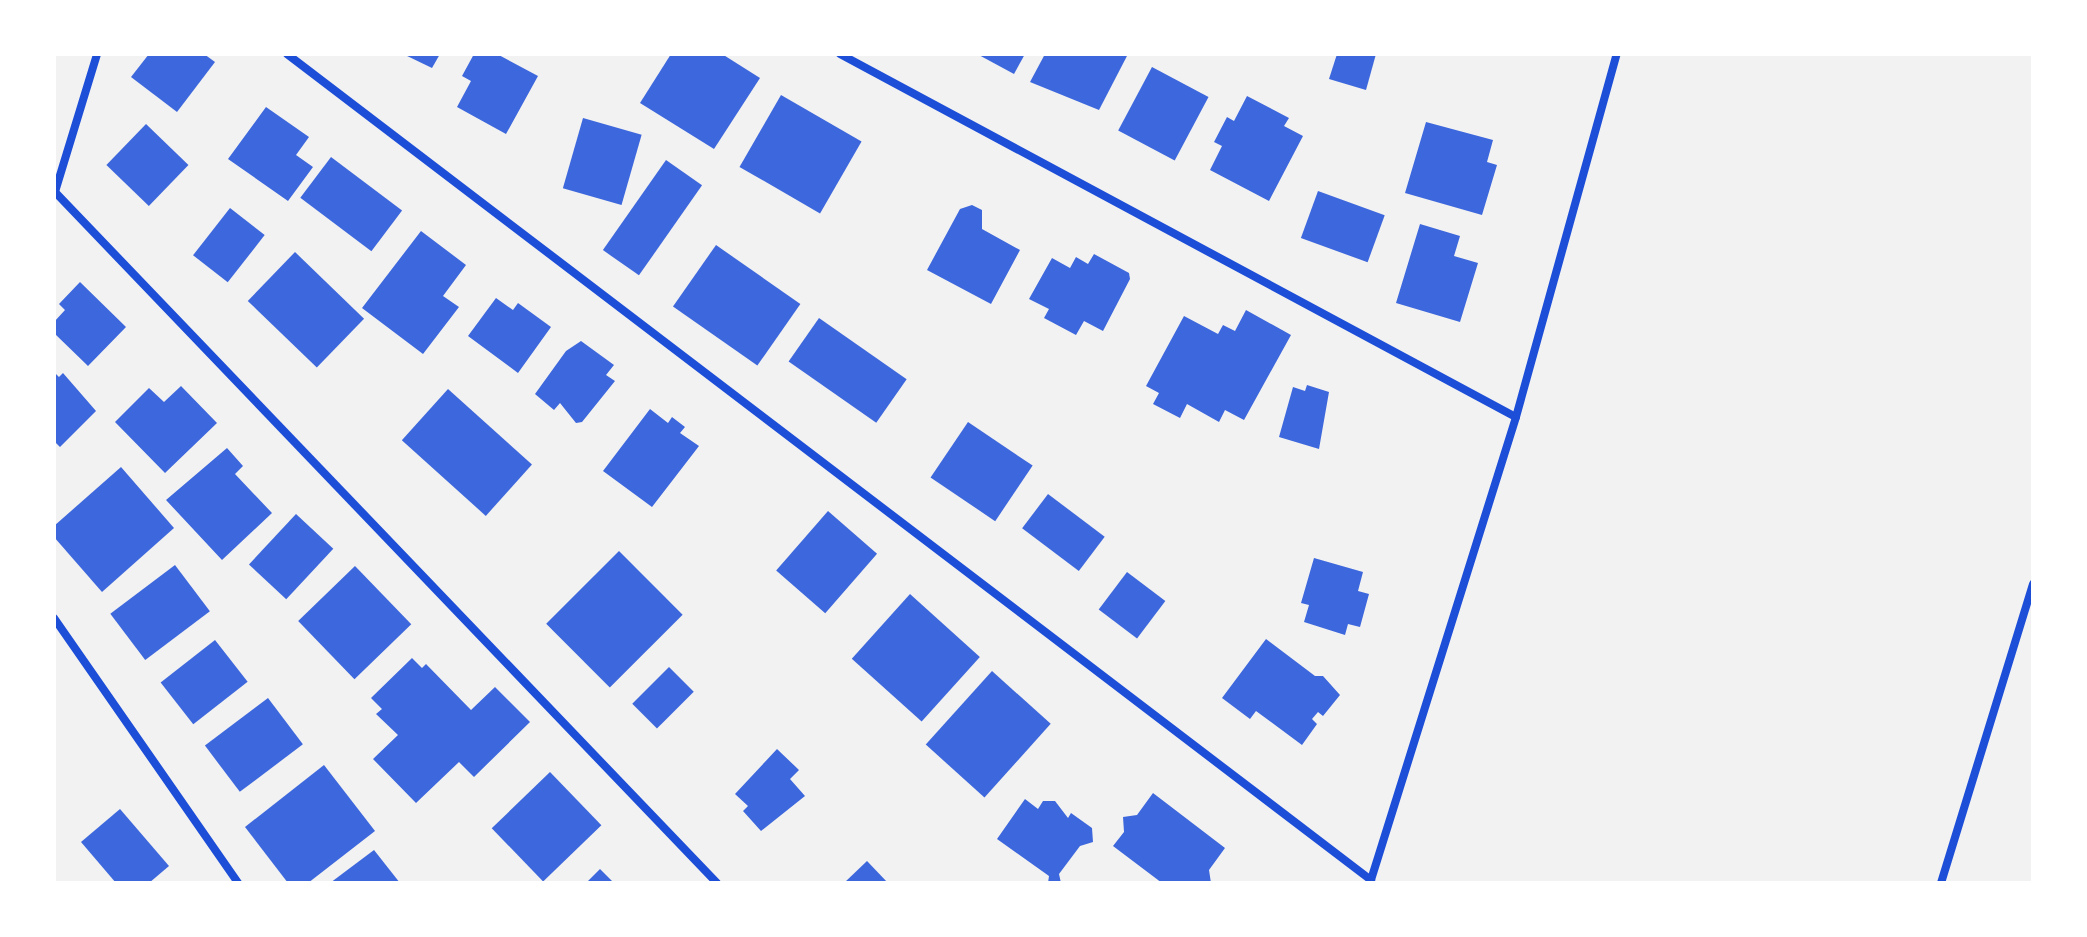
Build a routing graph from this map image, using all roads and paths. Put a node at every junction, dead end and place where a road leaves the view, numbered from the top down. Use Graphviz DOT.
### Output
graph roads {
  1 [pos="97,54"];
  2 [pos="287,54"];
  3 [pos="840,54"];
  4 [pos="1617,54"];
  5 [pos="55,194"];
  6 [pos="1516,417"];
  7 [pos="2033,584"];
  8 [pos="54,618"];
  9 [pos="1370,882"];
  10 [pos="238,883"];
  11 [pos="717,883"];
  12 [pos="1941,883"];
  1 -- 5 [label="street"];
  2 -- 9 [label="street"];
  3 -- 6 [label="street"];
  4 -- 6 [label="street"];
  5 -- 11 [label="street"];
  6 -- 9 [label="street"];
  7 -- 12 [label="street"];
  8 -- 10 [label="street"];
}
